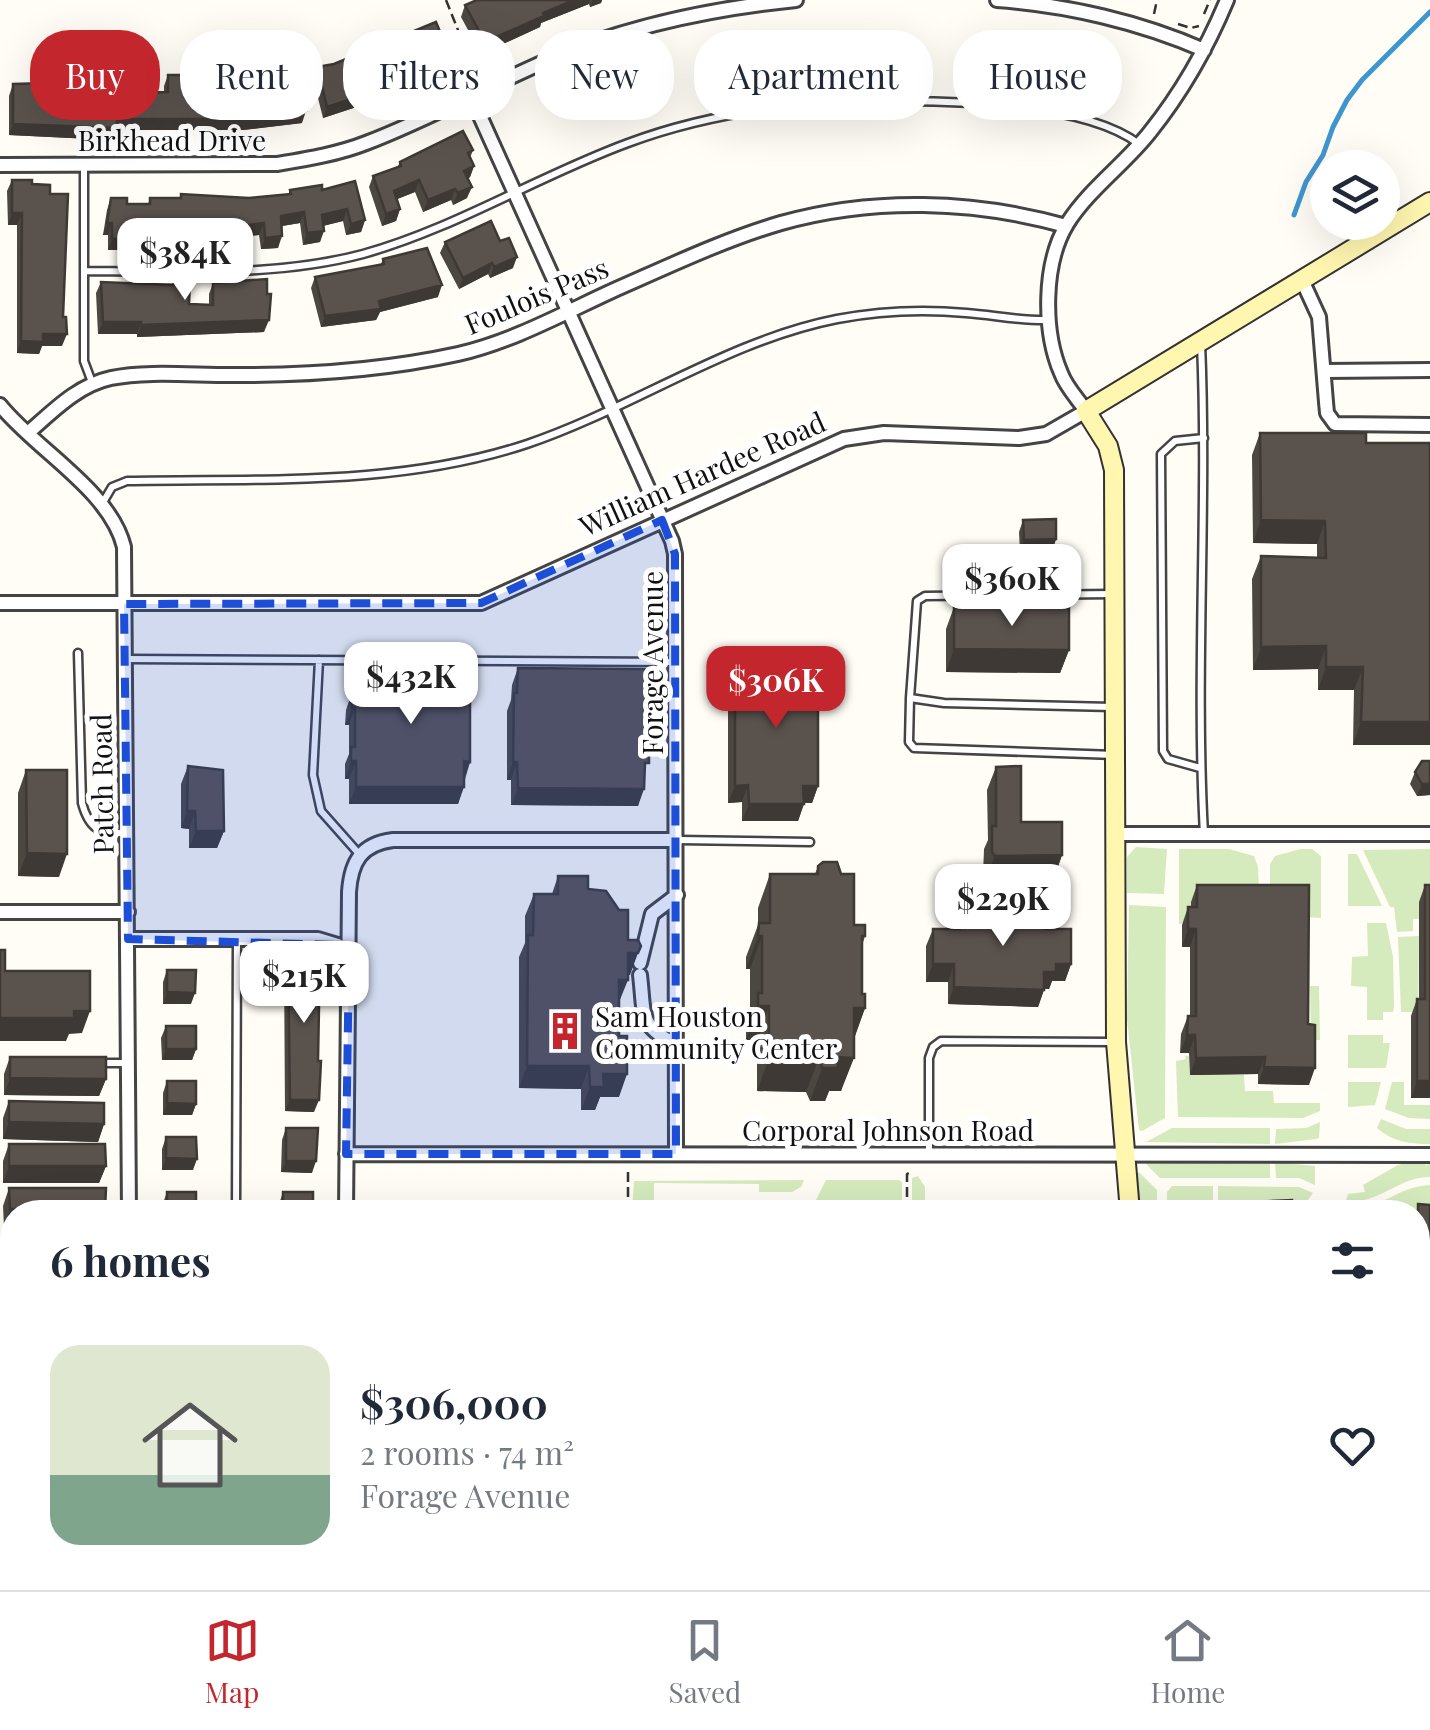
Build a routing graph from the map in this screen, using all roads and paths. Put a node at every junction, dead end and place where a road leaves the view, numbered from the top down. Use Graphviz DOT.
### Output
graph roads {
  1 [pos="446,0"];
  2 [pos="796,0"];
  3 [pos="997,0"];
  4 [pos="1157,0"];
  5 [pos="1210,0"];
  6 [pos="1227,0"];
  7 [pos="1154,16"];
  8 [pos="1166,20"];
  9 [pos="457,30"];
  10 [pos="1204,50"];
  11 [pos="515,77"];
  12 [pos="417,120"];
  13 [pos="487,120"];
  14 [pos="1140,144"];
  15 [pos="84,164"];
  16 [pos="0,165"];
  17 [pos="515,193"];
  18 [pos="1430,202"];
  19 [pos="1066,226"];
  20 [pos="84,271"];
  21 [pos="1302,280"];
  22 [pos="569,311"];
  23 [pos="1049,320"];
  24 [pos="1200,342"];
  25 [pos="1430,370"];
  26 [pos="1325,371"];
  27 [pos="93,385"];
  28 [pos="0,405"];
  29 [pos="612,408"];
  30 [pos="1086,412"];
  31 [pos="1430,425"];
  32 [pos="29,432"];
  33 [pos="1204,438"];
  34 [pos="102,506"];
  35 [pos="662,520"];
  36 [pos="1115,594"];
  37 [pos="0,603"];
  38 [pos="124,604"];
  39 [pos="78,652"];
  40 [pos="125,659"];
  41 [pos="319,660"];
  42 [pos="676,662"];
  43 [pos="910,698"];
  44 [pos="1115,708"];
  45 [pos="1116,755"];
  46 [pos="1200,768"];
  47 [pos="127,832"];
  48 [pos="1116,834"];
  49 [pos="1204,834"];
  50 [pos="1430,834"];
  51 [pos="677,840"];
  52 [pos="810,842"];
  53 [pos="357,858"];
  54 [pos="677,896"];
  55 [pos="0,912"];
  56 [pos="128,912"];
  57 [pos="128,939"];
  58 [pos="236,940"];
  59 [pos="349,954"];
  60 [pos="1116,1042"];
  61 [pos="678,1046"];
  62 [pos="128,1063"];
  63 [pos="92,1064"];
  64 [pos="346,1154"];
  65 [pos="628,1154"];
  66 [pos="676,1154"];
  67 [pos="929,1154"];
  68 [pos="1124,1154"];
  69 [pos="1430,1155"];
  70 [pos="913,1171"];
  71 [pos="129,1200"];
  72 [pos="236,1200"];
  73 [pos="346,1200"];
  74 [pos="628,1200"];
  75 [pos="906,1200"];
  76 [pos="1129,1200"];
  1 -- 9 [label="path"];
  2 -- 11 [label="street, Birkhead Drive"];
  3 -- 10 [label="street"];
  4 -- 7 [label="path"];
  5 -- 8 [label="path"];
  6 -- 10 [label="street"];
  10 -- 14 [label="street"];
  12 -- 15 [label="street, Birkhead Drive"];
  13 -- 17 [label="street, Forage Avenue"];
  14 -- 17 [label="lane"];
  14 -- 19 [label="street"];
  15 -- 16 [label="street, Birkhead Drive"];
  15 -- 20 [label="lane"];
  17 -- 20 [label="lane"];
  17 -- 22 [label="street, Forage Avenue"];
  18 -- 21 [label="street, William Hardee Road"];
  19 -- 22 [label="street, Foulois Pass"];
  19 -- 23 [label="street"];
  20 -- 27 [label="lane"];
  21 -- 24 [label="street, William Hardee Road"];
  21 -- 26 [label="street"];
  22 -- 27 [label="street, Foulois Pass"];
  22 -- 29 [label="street, Forage Avenue"];
  23 -- 29 [label="lane"];
  23 -- 30 [label="street"];
  24 -- 30 [label="street, William Hardee Road"];
  24 -- 33 [label="lane"];
  25 -- 26 [label="street"];
  26 -- 31 [label="street"];
  27 -- 32 [label="street, Foulois Pass"];
  28 -- 32 [label="street, Patch Road"];
  29 -- 34 [label="lane"];
  29 -- 35 [label="street, Forage Avenue"];
  30 -- 35 [label="street, William Hardee Road"];
  30 -- 36 [label="street"];
  32 -- 34 [label="street, Patch Road"];
  33 -- 46 [label="lane"];
  33 -- 46 [label="lane"];
  34 -- 38 [label="street, Patch Road"];
  35 -- 38 [label="street, William Hardee Road"];
  35 -- 42 [label="street, Forage Avenue"];
  36 -- 43 [label="lane"];
  36 -- 44 [label="street"];
  37 -- 38 [label="street, William Hardee Road"];
  38 -- 40 [label="street, Patch Road"];
  39 -- 47 [label="lane"];
  40 -- 41 [label="lane"];
  40 -- 47 [label="street, Patch Road"];
  41 -- 42 [label="lane"];
  41 -- 53 [label="lane"];
  42 -- 51 [label="street, Forage Avenue"];
  43 -- 44 [label="lane"];
  43 -- 45 [label="lane"];
  44 -- 45 [label="street"];
  45 -- 48 [label="street"];
  46 -- 49 [label="lane"];
  47 -- 56 [label="street, Patch Road"];
  48 -- 49 [label="street"];
  48 -- 60 [label="street"];
  49 -- 50 [label="street"];
  51 -- 52 [label="lane"];
  51 -- 53 [label="street"];
  51 -- 54 [label="street, Forage Avenue"];
  53 -- 59 [label="street"];
  54 -- 61 [label="street, Forage Avenue"];
  54 -- 61 [label="street"];
  55 -- 56 [label="street"];
  56 -- 57 [label="street, Patch Road"];
  57 -- 58 [label="street"];
  57 -- 62 [label="street, Patch Road"];
  58 -- 59 [label="street"];
  58 -- 72 [label="lane"];
  59 -- 64 [label="street"];
  60 -- 67 [label="lane"];
  60 -- 68 [label="street"];
  61 -- 66 [label="street, Forage Avenue"];
  62 -- 63 [label="lane"];
  62 -- 71 [label="street, Patch Road"];
  64 -- 65 [label="street, Corporal Johnson Road"];
  64 -- 73 [label="street"];
  65 -- 66 [label="street, Corporal Johnson Road"];
  65 -- 74 [label="path"];
  66 -- 67 [label="street, Corporal Johnson Road"];
  67 -- 68 [label="street, Corporal Johnson Road"];
  68 -- 69 [label="street, Corporal Johnson Road"];
  68 -- 76 [label="street"];
  70 -- 75 [label="path"];
}
